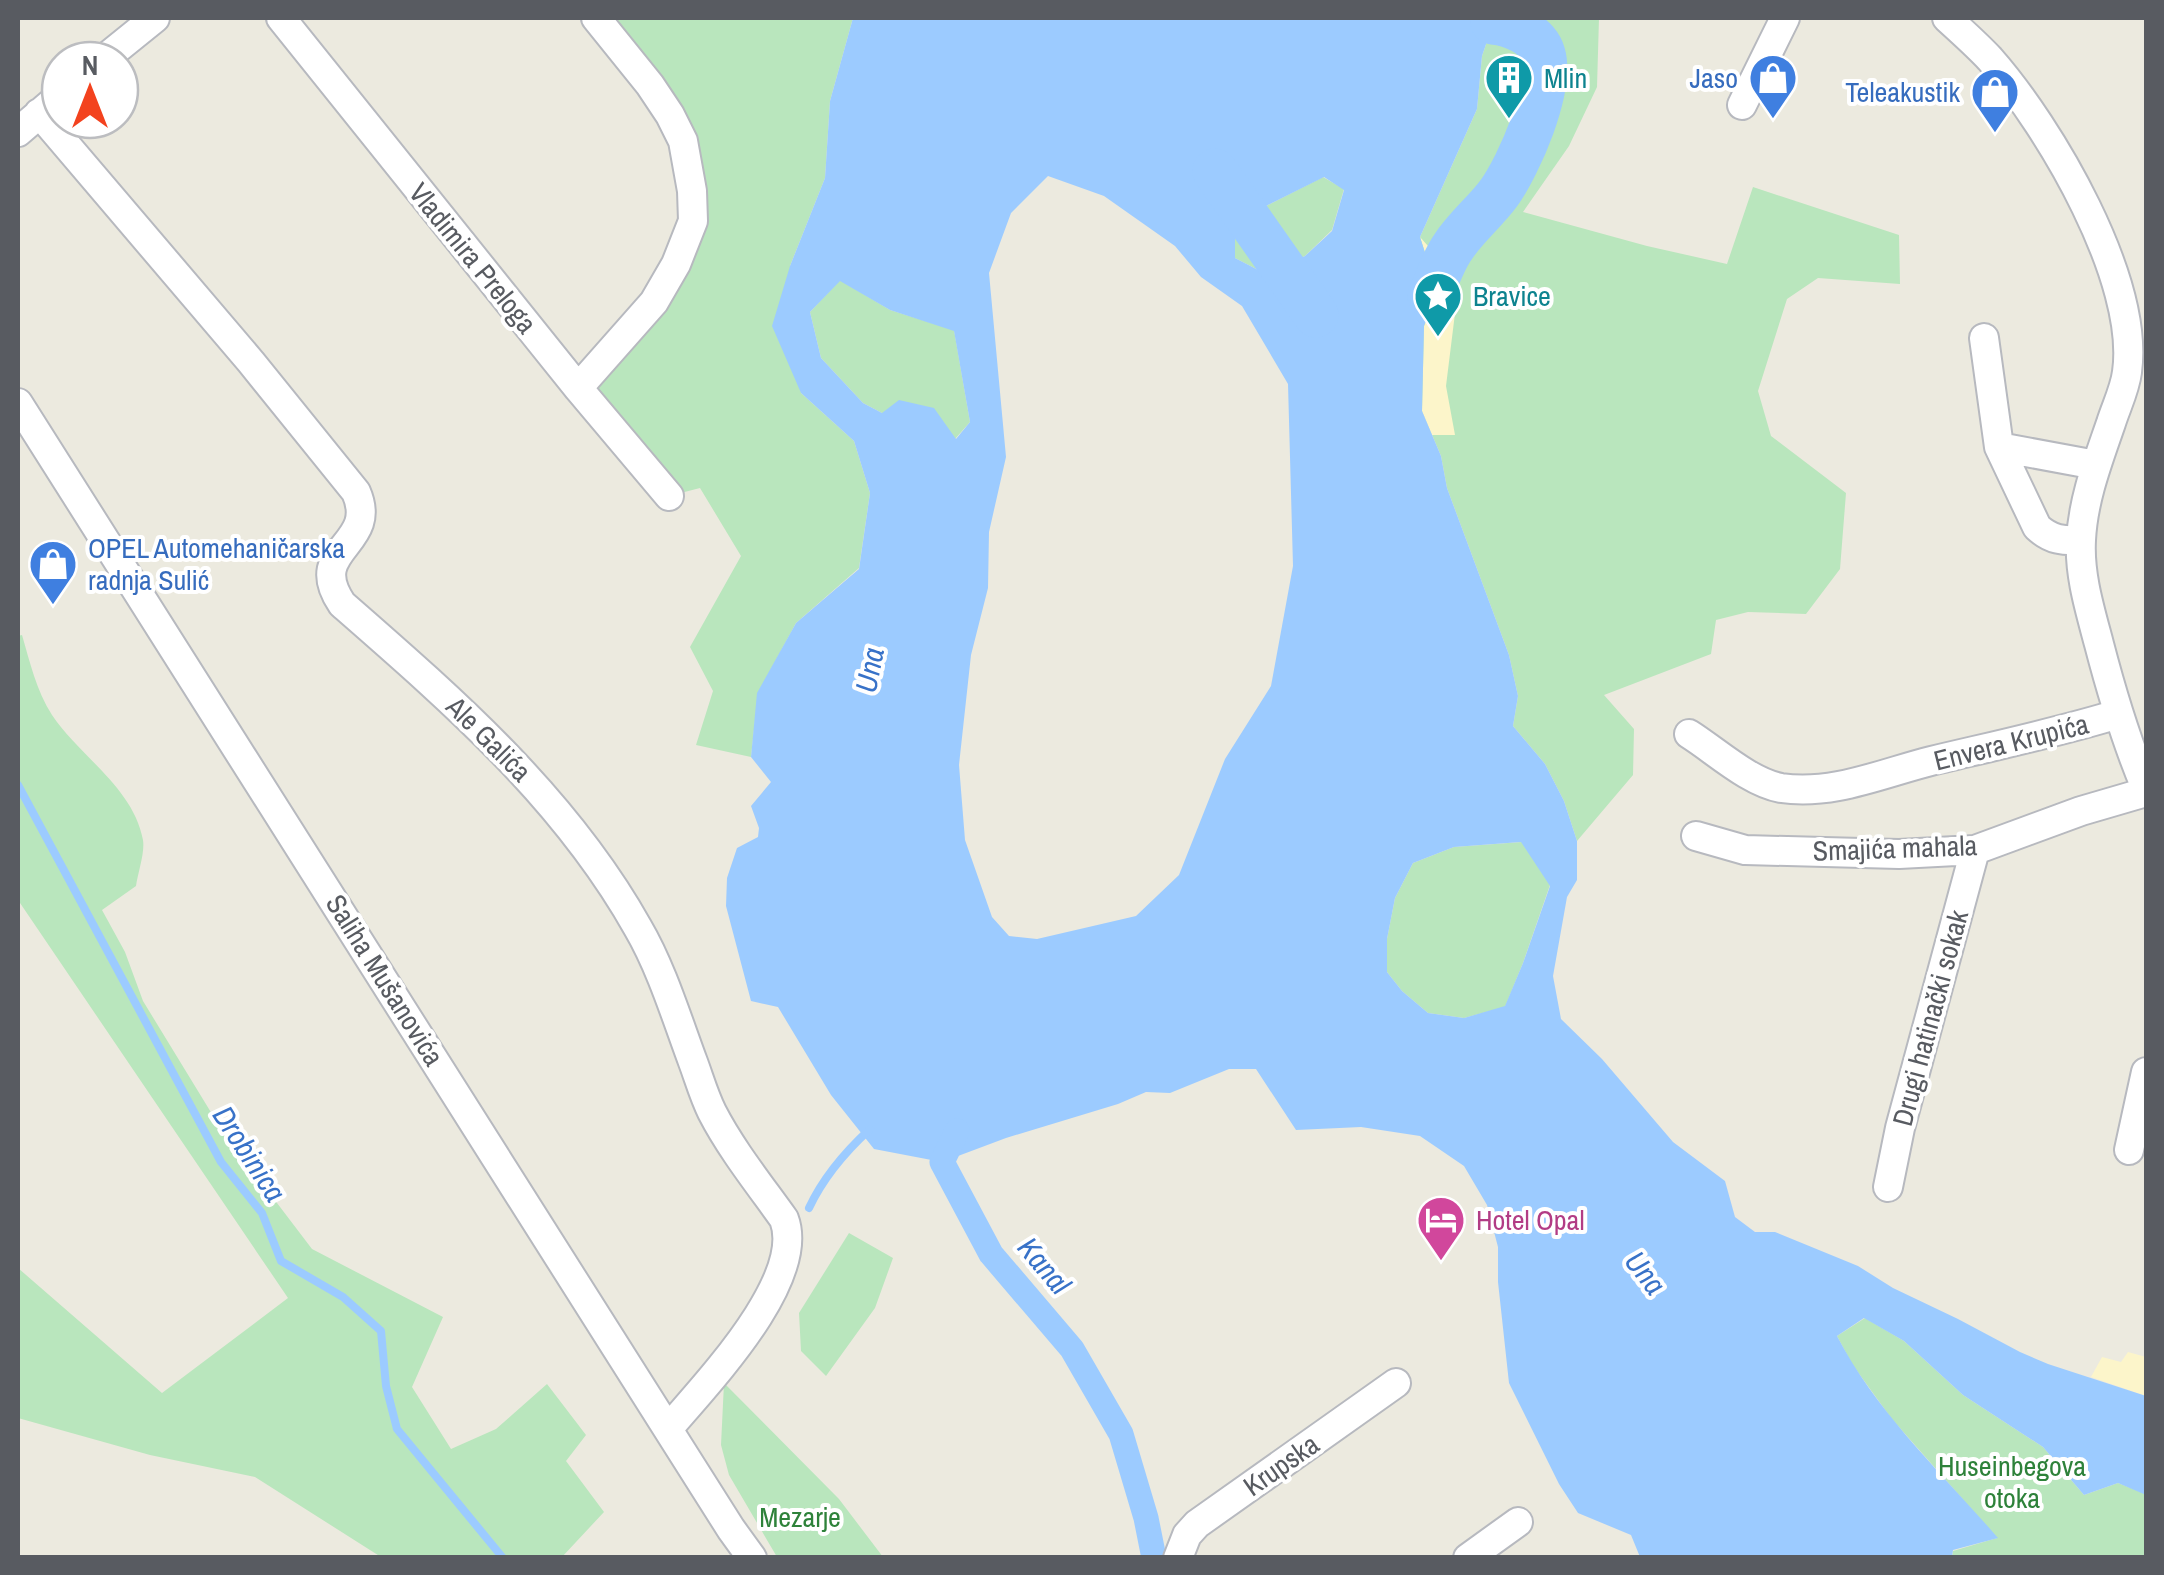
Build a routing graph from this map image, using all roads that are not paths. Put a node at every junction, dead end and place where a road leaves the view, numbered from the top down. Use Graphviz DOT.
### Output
graph roads {
  1 [pos="155,18"];
  2 [pos="281,18"];
  3 [pos="596,18"];
  4 [pos="1786,18"];
  5 [pos="1946,18"];
  6 [pos="128,40"];
  7 [pos="1742,105"];
  8 [pos="40,113"];
  9 [pos="18,132"];
  10 [pos="78,140"];
  11 [pos="1984,338"];
  12 [pos="2137,377"];
  13 [pos="578,388"];
  14 [pos="18,402"];
  15 [pos="1999,447"];
  16 [pos="2096,465"];
  17 [pos="669,496"];
  18 [pos="2081,540"];
  19 [pos="2118,714"];
  20 [pos="1689,734"];
  21 [pos="2146,790"];
  22 [pos="1696,836"];
  23 [pos="1975,850"];
  24 [pos="2146,1072"];
  25 [pos="2129,1150"];
  26 [pos="1888,1186"];
  27 [pos="1396,1383"];
  28 [pos="668,1430"];
  29 [pos="1518,1522"];
  30 [pos="752,1558"];
  31 [pos="1178,1558"];
  32 [pos="1468,1558"];
  1 -- 6 [label="street"];
  2 -- 13 [label="street, Vladimira Preloga"];
  3 -- 13 [label="street"];
  4 -- 7 [label="street"];
  5 -- 12 [label="street"];
  8 -- 9 [label="street"];
  10 -- 28 [label="street, Ale Galića"];
  11 -- 15 [label="street"];
  12 -- 16 [label="street"];
  13 -- 17 [label="street, Vladimira Preloga"];
  14 -- 28 [label="street, Saliha Mušanovića"];
  15 -- 16 [label="street"];
  15 -- 18 [label="street"];
  16 -- 18 [label="street"];
  18 -- 19 [label="street"];
  19 -- 20 [label="street, Envera Krupića"];
  19 -- 21 [label="street"];
  21 -- 23 [label="street, Smajića mahala"];
  22 -- 23 [label="street, Smajića mahala"];
  23 -- 26 [label="street, Drugi hatinački sokak"];
  24 -- 25 [label="street"];
  27 -- 31 [label="street, Krupska"];
  28 -- 30 [label="street, Saliha Mušanovića"];
  29 -- 32 [label="street"];
}
